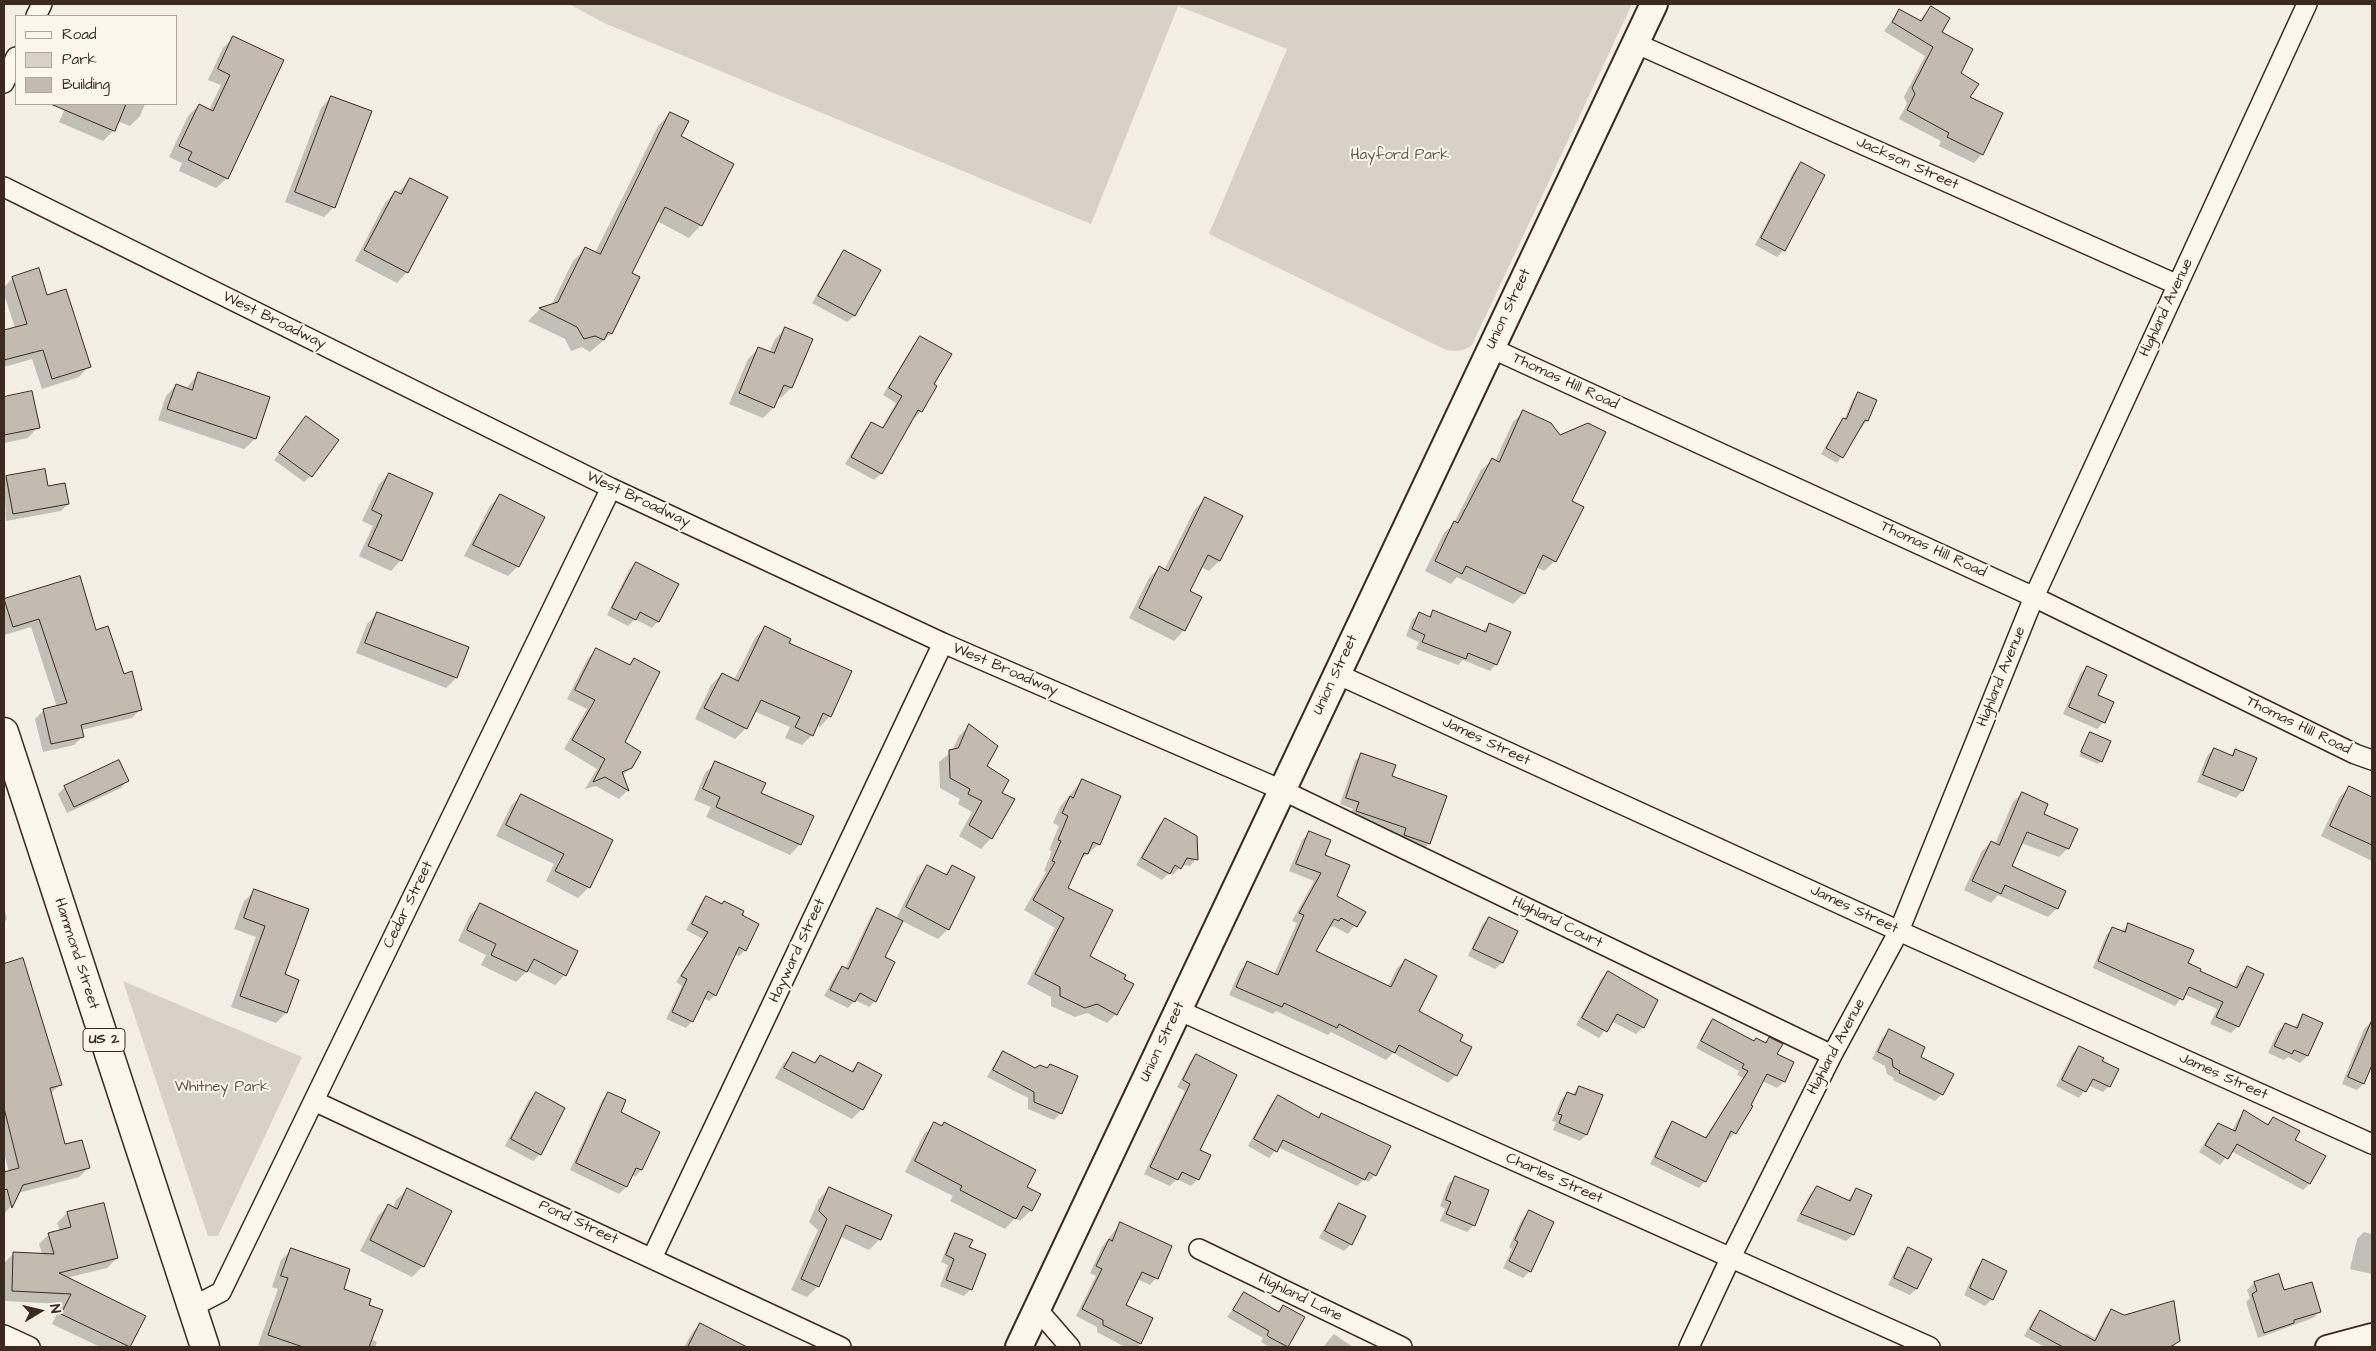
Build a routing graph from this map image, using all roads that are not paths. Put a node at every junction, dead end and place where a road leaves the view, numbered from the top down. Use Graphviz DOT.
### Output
graph roads {
  1 [pos="1654,4"];
  2 [pos="2308,4"];
  3 [pos="1635,43"];
  4 [pos="15,59"];
  5 [pos="4,83"];
  6 [pos="4,187"];
  7 [pos="2178,285"];
  8 [pos="1491,348"];
  9 [pos="611,488"];
  10 [pos="2034,596"];
  11 [pos="943,643"];
  12 [pos="1337,674"];
  13 [pos="4,732"];
  14 [pos="2372,760"];
  15 [pos="1282,790"];
  16 [pos="1899,931"];
  17 [pos="1178,1010"];
  18 [pos="1832,1055"];
  19 [pos="314,1101"];
  20 [pos="2372,1144"];
  21 [pos="1199,1249"];
  22 [pos="652,1258"];
  23 [pos="1730,1259"];
  24 [pos="192,1307"];
  25 [pos="1037,1309"];
  26 [pos="4,1335"];
  27 [pos="2372,1335"];
  28 [pos="30,1347"];
  29 [pos="205,1347"];
  30 [pos="841,1347"];
  31 [pos="1019,1347"];
  32 [pos="1070,1347"];
  33 [pos="1402,1347"];
  34 [pos="1690,1347"];
  35 [pos="1930,1347"];
  36 [pos="2327,1347"];
  1 -- 3 [label="main road, Union Street"];
  2 -- 7 [label="street, Highland Avenue"];
  3 -- 7 [label="street, Jackson Street"];
  3 -- 8 [label="main road, Union Street"];
  4 -- 5 [label="street"];
  6 -- 9 [label="street, West Broadway"];
  7 -- 10 [label="street, Highland Avenue"];
  8 -- 10 [label="street, Thomas Hill Road"];
  8 -- 12 [label="main road, Union Street"];
  9 -- 11 [label="street, West Broadway"];
  9 -- 19 [label="street, Cedar Street"];
  10 -- 14 [label="street, Thomas Hill Road"];
  10 -- 16 [label="street, Highland Avenue"];
  11 -- 15 [label="street, West Broadway"];
  11 -- 22 [label="street, Hayward Street"];
  12 -- 15 [label="main road, Union Street"];
  12 -- 16 [label="street, James Street"];
  13 -- 24 [label="main road, Hammond Street / US 2"];
  15 -- 17 [label="main road, Union Street"];
  15 -- 18 [label="street, Highland Court"];
  16 -- 18 [label="street, Highland Avenue"];
  16 -- 20 [label="street, James Street"];
  17 -- 23 [label="street, Charles Street"];
  17 -- 25 [label="main road, Union Street"];
  18 -- 23 [label="street, Highland Avenue"];
  19 -- 22 [label="street, Pond Street"];
  19 -- 24 [label="street, Cedar Street"];
  21 -- 33 [label="street, Highland Lane"];
  22 -- 30 [label="street, Pond Street"];
  23 -- 34 [label="street, Highland Avenue"];
  23 -- 35 [label="street, Charles Street"];
  24 -- 29 [label="main road, Hammond Street / US 2"];
  25 -- 31 [label="main road, Union Street"];
  25 -- 32 [label="street"];
  26 -- 28 [label="street"];
  27 -- 36 [label="street"];
}
